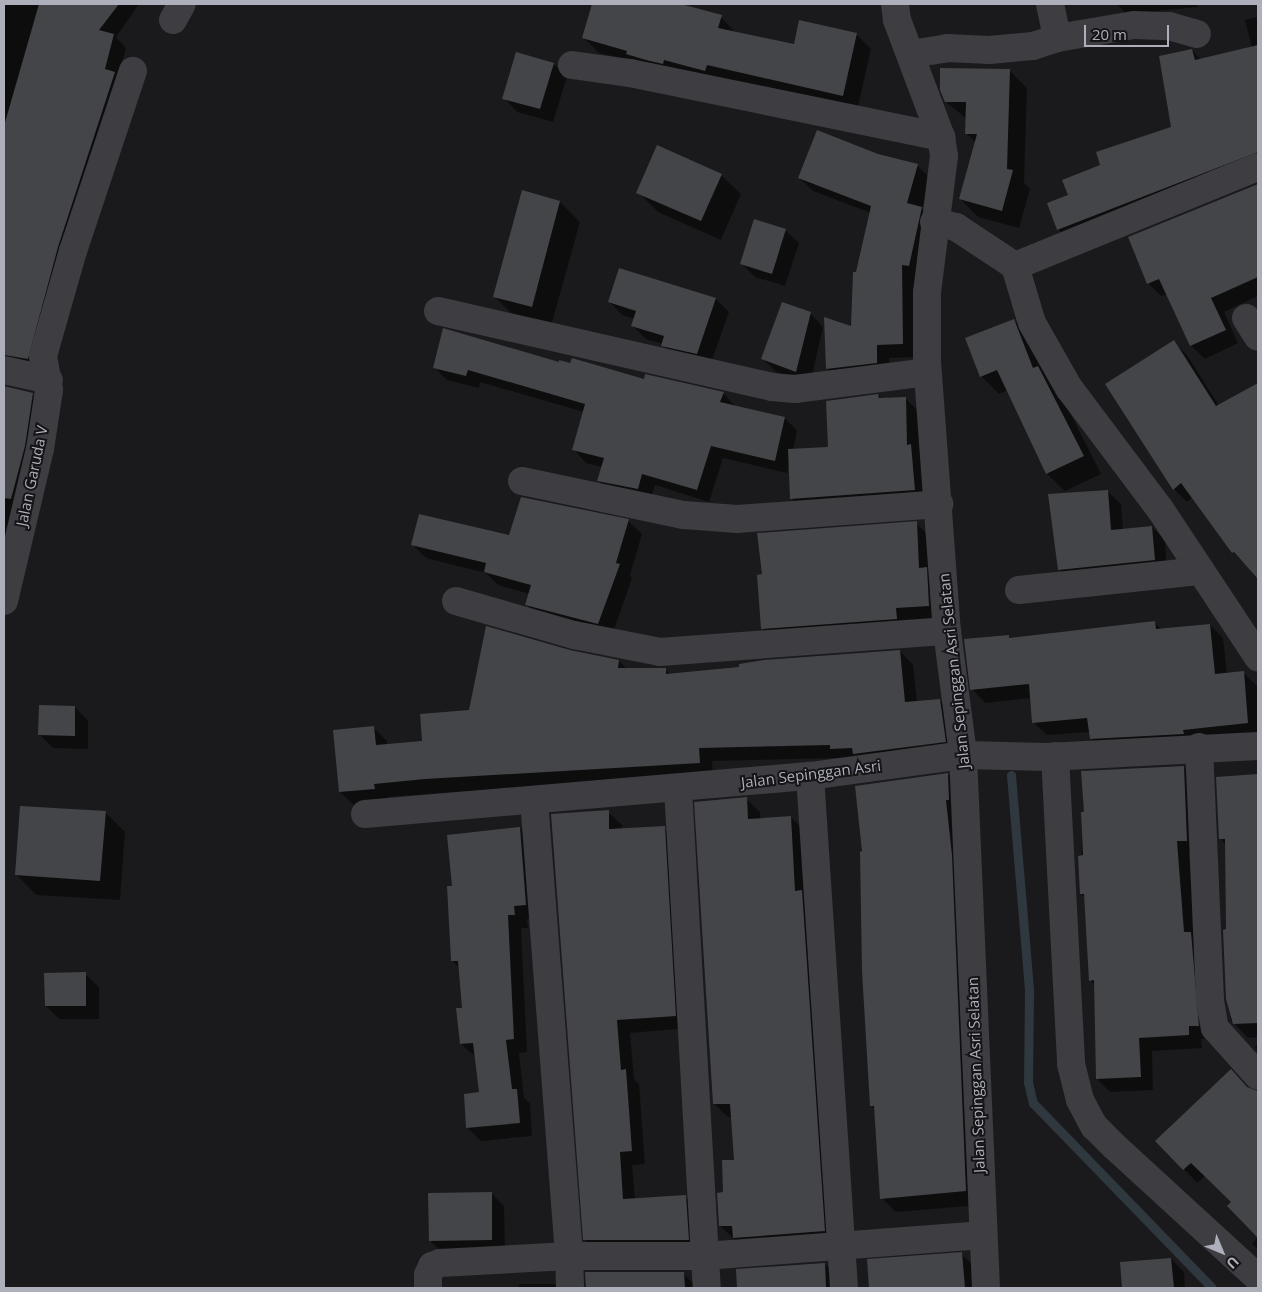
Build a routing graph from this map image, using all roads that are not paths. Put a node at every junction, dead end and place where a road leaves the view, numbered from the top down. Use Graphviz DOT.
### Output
graph roads {
  1 [pos="895,4"];
  2 [pos="1050,4"];
  3 [pos="1197,34"];
  4 [pos="1048,41"];
  5 [pos="911,54"];
  6 [pos="572,65"];
  7 [pos="132,71"];
  8 [pos="941,137"];
  9 [pos="1258,167"];
  10 [pos="945,224"];
  11 [pos="1012,264"];
  12 [pos="438,311"];
  13 [pos="4,370"];
  14 [pos="928,372"];
  15 [pos="49,380"];
  16 [pos="522,481"];
  17 [pos="939,504"];
  18 [pos="1201,571"];
  19 [pos="1019,590"];
  20 [pos="4,601"];
  21 [pos="456,601"];
  22 [pos="946,630"];
  23 [pos="1258,657"];
  24 [pos="1258,746"];
  25 [pos="1199,747"];
  26 [pos="972,755"];
  27 [pos="1051,756"];
  28 [pos="810,776"];
  29 [pos="678,788"];
  30 [pos="534,800"];
  31 [pos="364,814"];
  32 [pos="1258,1076"];
  33 [pos="983,1235"];
  34 [pos="841,1244"];
  35 [pos="569,1256"];
  36 [pos="705,1256"];
  37 [pos="1258,1278"];
  38 [pos="428,1288"];
  39 [pos="570,1288"];
  40 [pos="707,1288"];
  41 [pos="844,1288"];
  42 [pos="986,1288"];
  1 -- 5 [label="street, Jalan Sepinggan Asri Selatan"];
  2 -- 4 [label="street"];
  3 -- 4 [label="street"];
  4 -- 5 [label="street"];
  5 -- 8 [label="street, Jalan Sepinggan Asri Selatan"];
  6 -- 8 [label="street"];
  7 -- 15 [label="street"];
  8 -- 10 [label="street, Jalan Sepinggan Asri Selatan"];
  9 -- 11 [label="street"];
  10 -- 11 [label="street"];
  10 -- 14 [label="street, Jalan Sepinggan Asri Selatan"];
  11 -- 18 [label="street"];
  12 -- 14 [label="street"];
  13 -- 15 [label="street"];
  14 -- 17 [label="street, Jalan Sepinggan Asri Selatan"];
  15 -- 20 [label="street, Jalan Garuda V"];
  16 -- 17 [label="street"];
  17 -- 22 [label="street, Jalan Sepinggan Asri Selatan"];
  18 -- 19 [label="street"];
  18 -- 23 [label="street"];
  21 -- 22 [label="street"];
  22 -- 26 [label="street, Jalan Sepinggan Asri Selatan"];
  24 -- 25 [label="street, Jalan Sepinggan Asri"];
  25 -- 27 [label="street, Jalan Sepinggan Asri"];
  25 -- 32 [label="street"];
  26 -- 27 [label="street, Jalan Sepinggan Asri"];
  26 -- 28 [label="street, Jalan Sepinggan Asri"];
  26 -- 33 [label="street, Jalan Sepinggan Asri Selatan"];
  27 -- 37 [label="street"];
  28 -- 29 [label="street, Jalan Sepinggan Asri"];
  28 -- 34 [label="street"];
  29 -- 30 [label="street, Jalan Sepinggan Asri"];
  29 -- 36 [label="street"];
  30 -- 31 [label="street, Jalan Sepinggan Asri"];
  30 -- 35 [label="street"];
  33 -- 34 [label="street"];
  33 -- 42 [label="street, Jalan Sepinggan Asri Selatan"];
  34 -- 36 [label="street"];
  34 -- 41 [label="street"];
  35 -- 36 [label="street"];
  35 -- 38 [label="street"];
  35 -- 39 [label="street"];
  36 -- 40 [label="street"];
}
